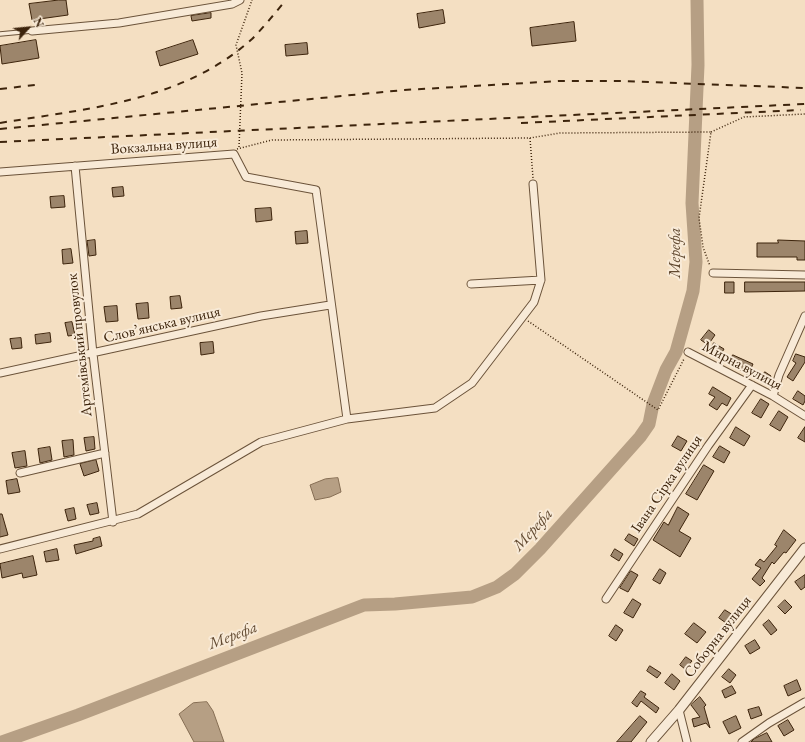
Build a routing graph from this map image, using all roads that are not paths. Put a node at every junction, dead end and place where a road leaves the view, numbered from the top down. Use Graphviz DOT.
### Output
graph roads {
  1 [pos="240,0"];
  2 [pos="32,31"];
  3 [pos="0,34"];
  4 [pos="75,166"];
  5 [pos="0,172"];
  6 [pos="533,184"];
  7 [pos="713,274"];
  8 [pos="805,275"];
  9 [pos="541,280"];
  10 [pos="470,284"];
  11 [pos="330,305"];
  12 [pos="805,316"];
  13 [pos="688,352"];
  14 [pos="93,354"];
  15 [pos="0,373"];
  16 [pos="752,385"];
  17 [pos="773,396"];
  18 [pos="805,416"];
  19 [pos="347,419"];
  20 [pos="105,453"];
  21 [pos="20,473"];
  22 [pos="113,522"];
  23 [pos="805,548"];
  24 [pos="0,549"];
  25 [pos="606,599"];
  26 [pos="805,702"];
  27 [pos="679,710"];
  28 [pos="651,742"];
  29 [pos="687,742"];
  30 [pos="742,742"];
  1 -- 2 [label="street"];
  2 -- 3 [label="lane"];
  4 -- 5 [label="street, Вокзальна вулиця"];
  4 -- 11 [label="street, Вокзальна вулиця"];
  4 -- 14 [label="street, Артемівський провулок"];
  6 -- 9 [label="street"];
  7 -- 8 [label="street"];
  9 -- 10 [label="street"];
  9 -- 19 [label="street"];
  11 -- 14 [label="street, Слов’янська вулиця"];
  11 -- 19 [label="street"];
  12 -- 17 [label="street"];
  13 -- 16 [label="street, Мирна вулиця"];
  14 -- 15 [label="street, Слов’янська вулиця"];
  14 -- 20 [label="street, Артемівський провулок"];
  16 -- 17 [label="street, Мирна вулиця"];
  16 -- 25 [label="street, Івана Сірка вулиця"];
  17 -- 18 [label="street, Мирна вулиця"];
  19 -- 22 [label="street"];
  20 -- 21 [label="street"];
  20 -- 22 [label="street, Артемівський провулок"];
  22 -- 24 [label="street"];
  23 -- 27 [label="street, Соборна вулиця"];
  26 -- 30 [label="street"];
  27 -- 28 [label="street, Соборна вулиця"];
  27 -- 29 [label="street"];
}
